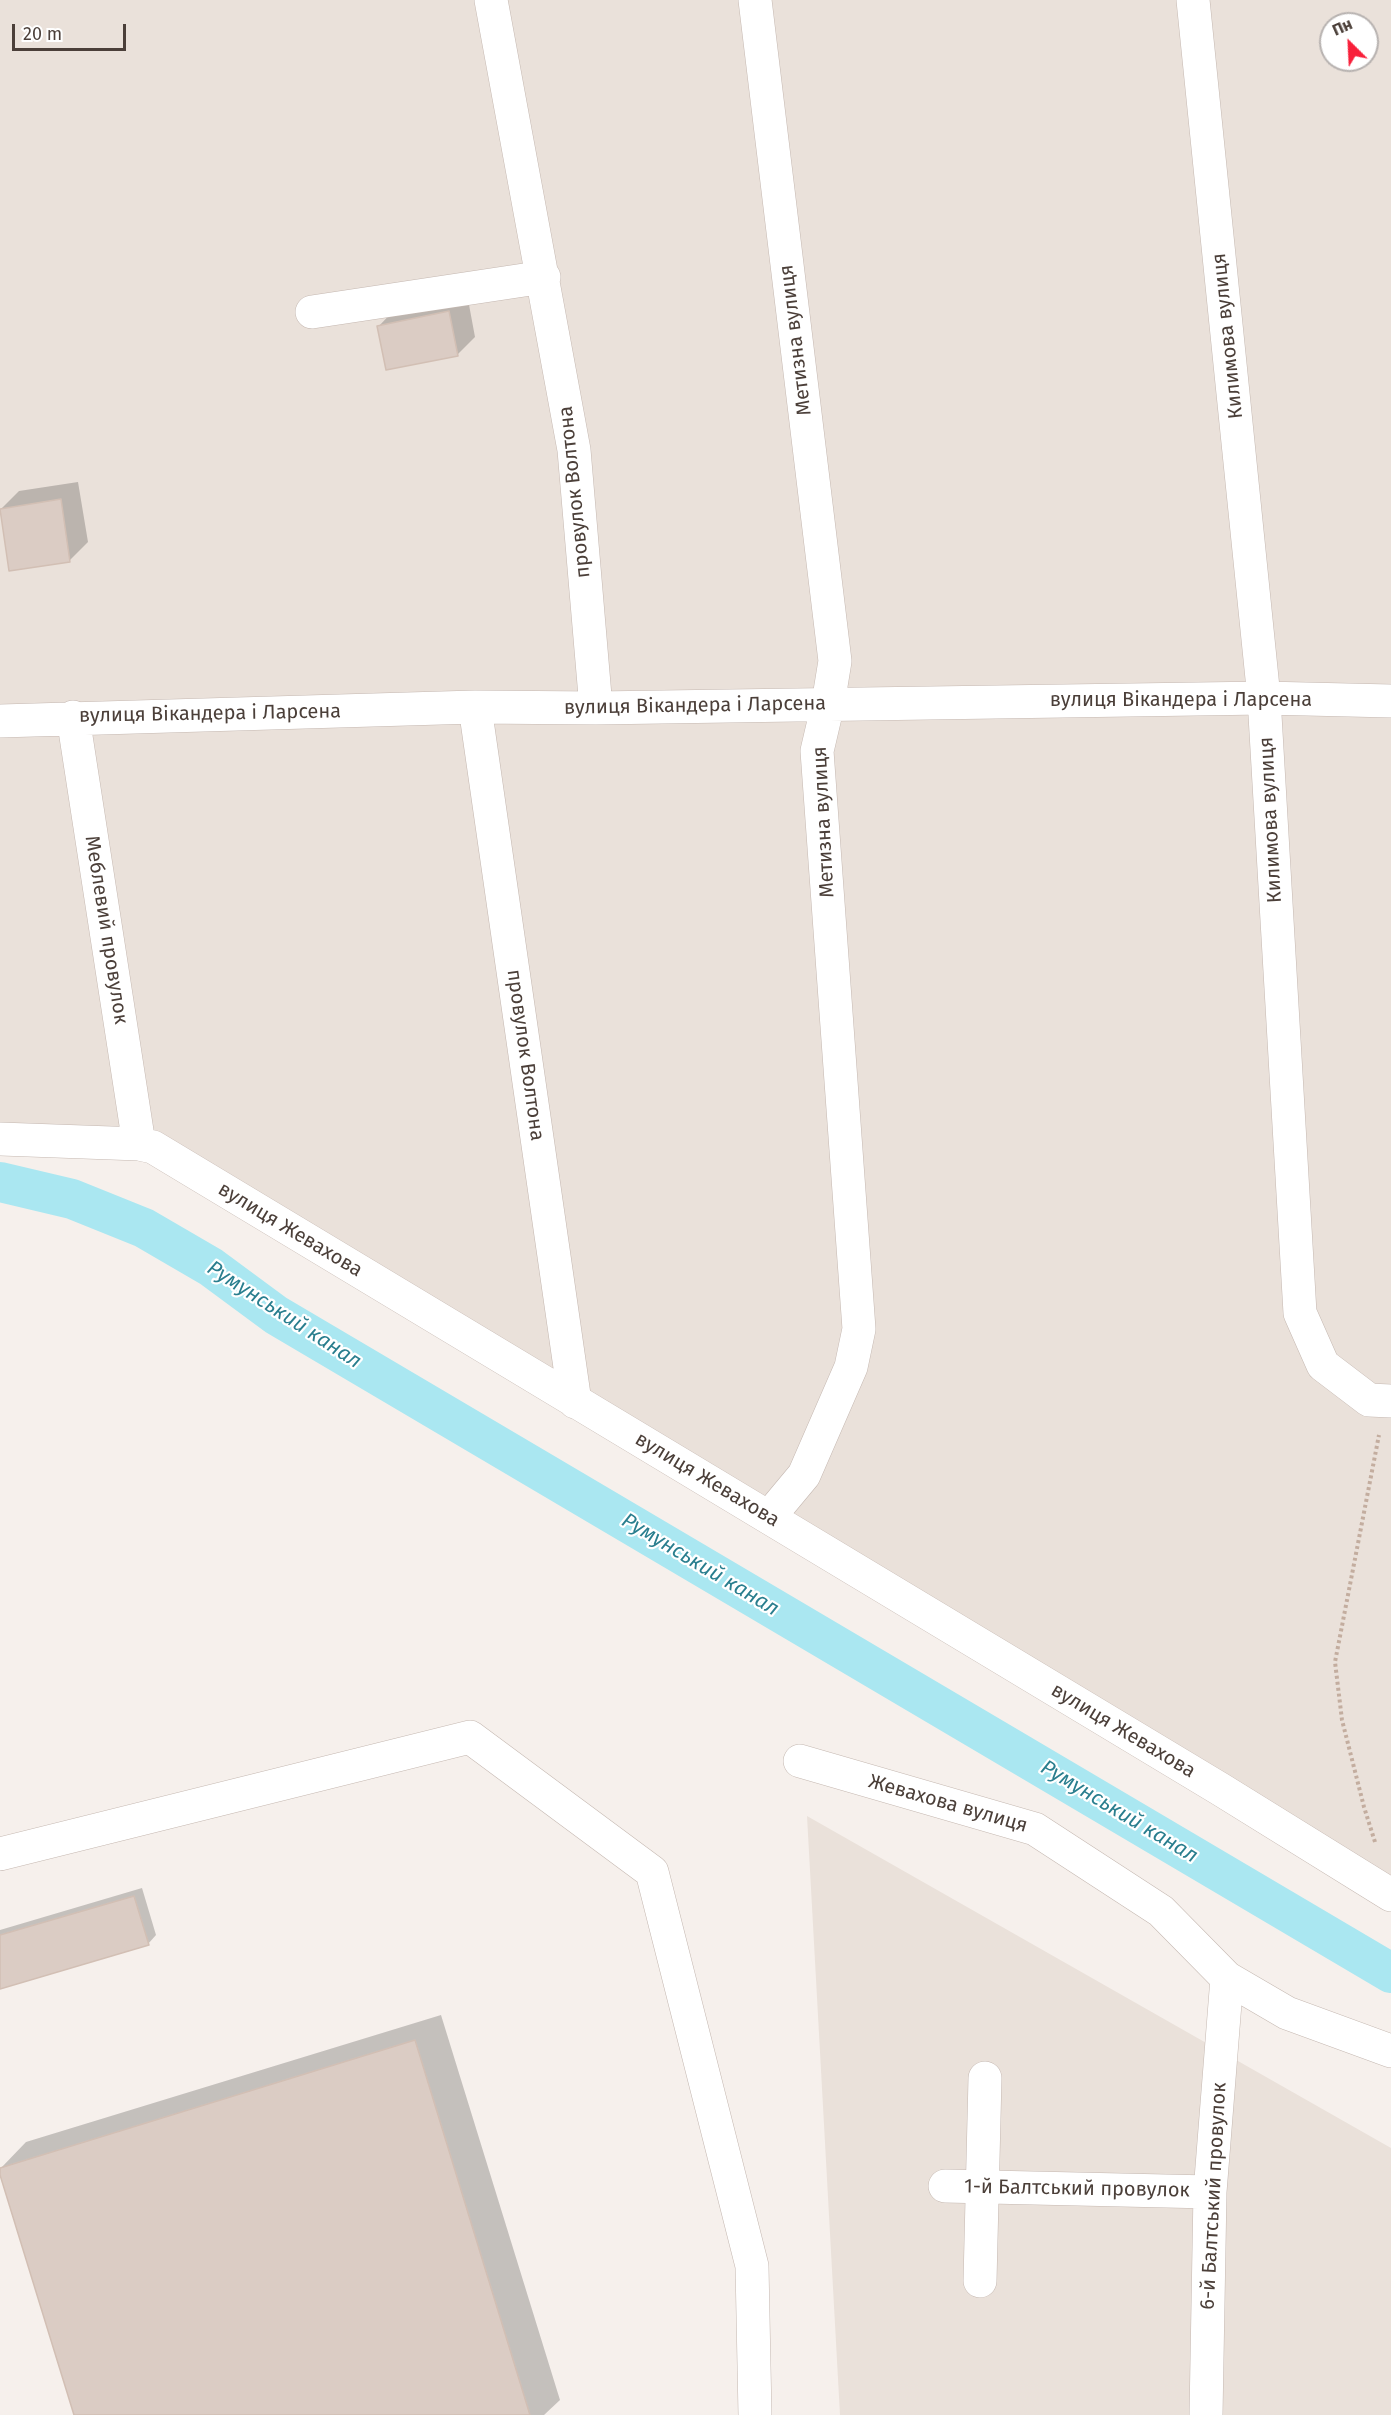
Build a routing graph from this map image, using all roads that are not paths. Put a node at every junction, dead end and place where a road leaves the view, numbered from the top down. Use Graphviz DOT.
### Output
graph roads {
  1 [pos="491,0"];
  2 [pos="756,0"];
  3 [pos="1193,0"];
  4 [pos="544,277"];
  5 [pos="312,312"];
  6 [pos="1264,698"];
  7 [pos="1391,701"];
  8 [pos="828,704"];
  9 [pos="475,707"];
  10 [pos="596,708"];
  11 [pos="73,717"];
  12 [pos="0,721"];
  13 [pos="0,1139"];
  14 [pos="139,1144"];
  15 [pos="1382,1401"];
  16 [pos="575,1402"];
  17 [pos="769,1517"];
  18 [pos="800,1761"];
  19 [pos="0,1854"];
  20 [pos="1391,1895"];
  21 [pos="1227,1978"];
  22 [pos="1391,2051"];
  23 [pos="985,2079"];
  24 [pos="945,2186"];
  25 [pos="983,2187"];
  26 [pos="1210,2192"];
  27 [pos="980,2281"];
  28 [pos="755,2415"];
  29 [pos="1206,2415"];
  1 -- 4 [label="street, провулок Волтона"];
  2 -- 8 [label="street, Метизна вулиця"];
  3 -- 6 [label="street, Килимова вулиця"];
  4 -- 5 [label="street"];
  4 -- 10 [label="street, провулок Волтона"];
  6 -- 7 [label="street, вулиця Вікандера і Ларсена"];
  6 -- 8 [label="street, вулиця Вікандера і Ларсена"];
  6 -- 15 [label="street, Килимова вулиця"];
  8 -- 10 [label="street, вулиця Вікандера і Ларсена"];
  8 -- 17 [label="street, Метизна вулиця"];
  9 -- 10 [label="street, вулиця Вікандера і Ларсена"];
  9 -- 11 [label="street, вулиця Вікандера і Ларсена"];
  9 -- 16 [label="street, провулок Волтона"];
  11 -- 12 [label="street, вулиця Вікандера і Ларсена"];
  11 -- 14 [label="street, Меблевий провулок"];
  13 -- 14 [label="street, вулиця Жевахова"];
  14 -- 16 [label="street, вулиця Жевахова"];
  16 -- 17 [label="street, вулиця Жевахова"];
  17 -- 20 [label="street, вулиця Жевахова"];
  18 -- 21 [label="street, Жевахова вулиця"];
  19 -- 28 [label="street"];
  21 -- 22 [label="street, Жевахова вулиця"];
  21 -- 26 [label="street, 6-й Балтський провулок"];
  23 -- 25 [label="street"];
  24 -- 25 [label="street, 1-й Балтський провулок"];
  25 -- 26 [label="street, 1-й Балтський провулок"];
  25 -- 27 [label="street"];
  26 -- 29 [label="street, 6-й Балтський провулок"];
}
